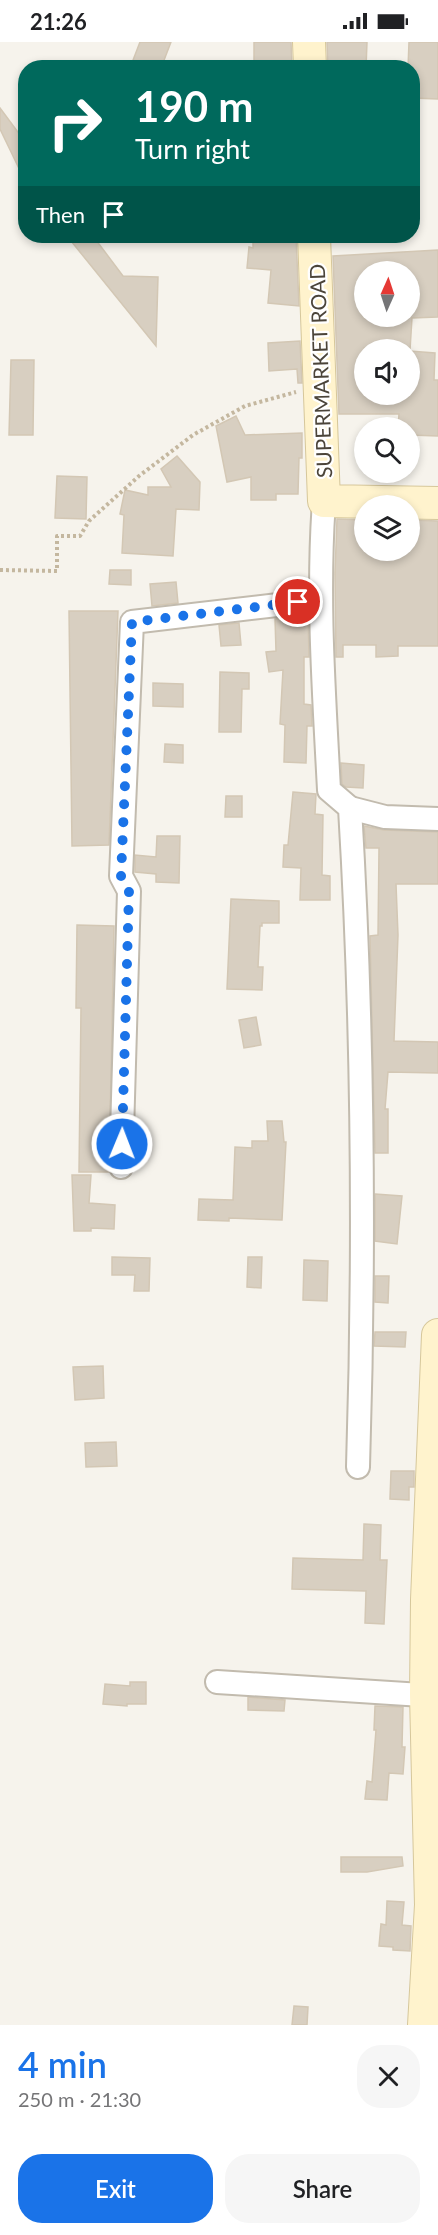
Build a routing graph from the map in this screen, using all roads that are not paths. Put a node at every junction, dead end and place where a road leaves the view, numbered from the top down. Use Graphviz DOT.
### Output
graph roads {
  1 [pos="309,42"];
  2 [pos="310,60"];
  3 [pos="314,243"];
  4 [pos="324,501"];
  5 [pos="438,502"];
  6 [pos="320,600"];
  7 [pos="350,808"];
  8 [pos="438,819"];
  9 [pos="121,1167"];
  10 [pos="438,1335"];
  11 [pos="358,1467"];
  12 [pos="217,1682"];
  13 [pos="432,1695"];
  14 [pos="424,2025"];
  1 -- 2 [label="main road"];
  3 -- 4 [label="main road, SUPERMARKET ROAD"];
  4 -- 5 [label="main road, SUPERMARKET ROAD"];
  4 -- 6 [label="street"];
  6 -- 7 [label="street"];
  6 -- 9 [label="street"];
  7 -- 8 [label="street"];
  7 -- 11 [label="street"];
  10 -- 13 [label="main road"];
  12 -- 13 [label="street"];
  13 -- 14 [label="main road"];
}
